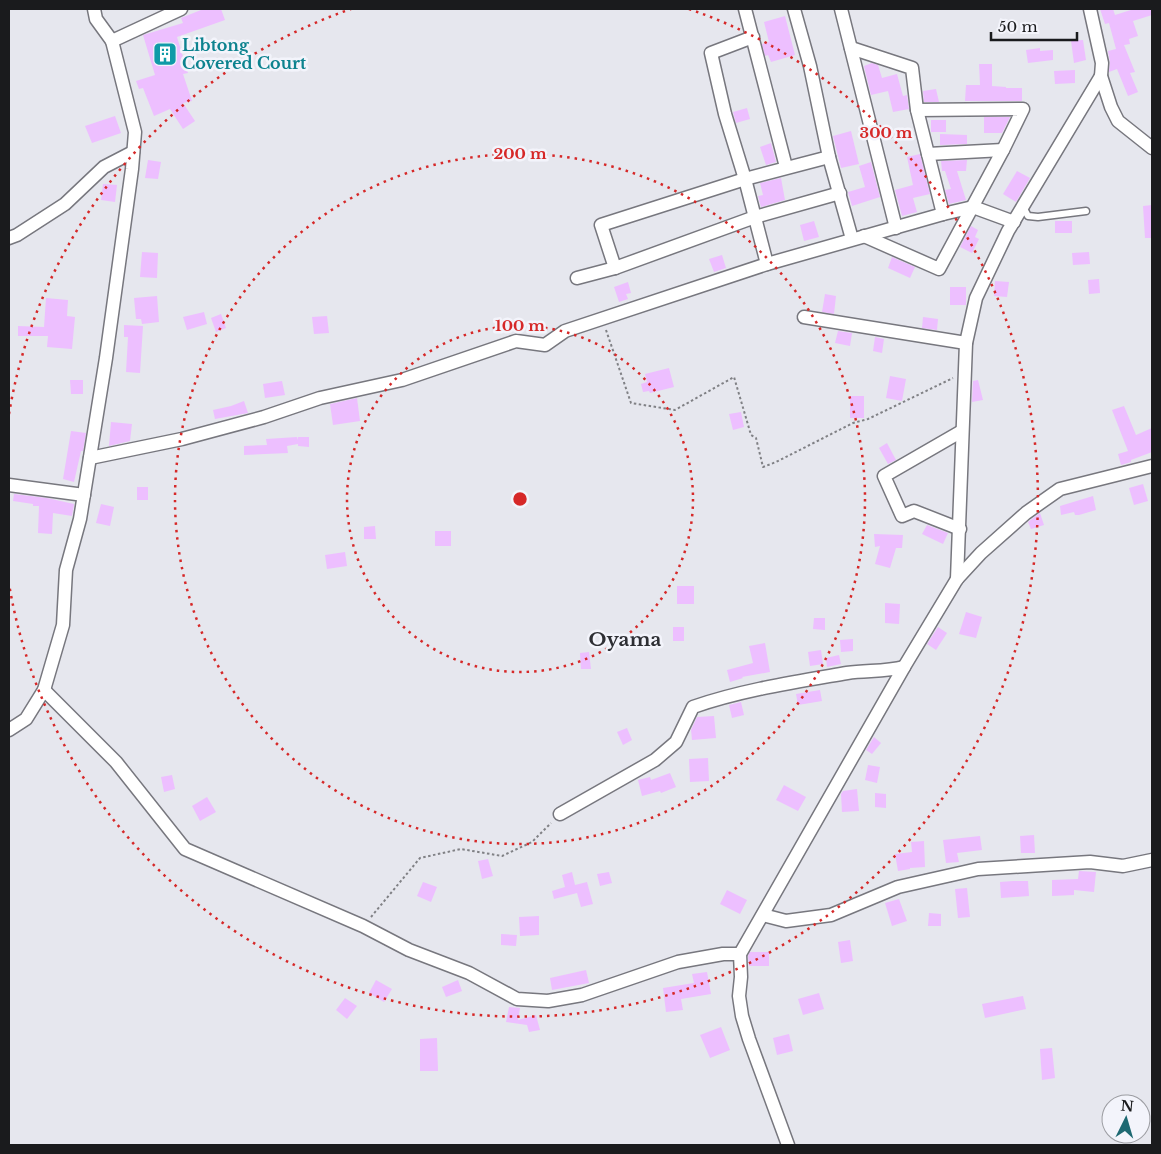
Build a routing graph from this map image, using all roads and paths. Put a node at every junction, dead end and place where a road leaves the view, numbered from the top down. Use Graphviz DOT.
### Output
graph roads {
  1 [pos="94,9"];
  2 [pos="181,9"];
  3 [pos="745,9"];
  4 [pos="794,9"];
  5 [pos="841,9"];
  6 [pos="1090,9"];
  7 [pos="753,37"];
  8 [pos="112,41"];
  9 [pos="851,48"];
  10 [pos="1101,76"];
  11 [pos="917,110"];
  12 [pos="1152,148"];
  13 [pos="1003,150"];
  14 [pos="134,152"];
  15 [pos="928,154"];
  16 [pos="829,157"];
  17 [pos="786,167"];
  18 [pos="745,179"];
  19 [pos="840,193"];
  20 [pos="1022,206"];
  21 [pos="973,207"];
  22 [pos="1086,212"];
  23 [pos="943,214"];
  24 [pos="755,217"];
  25 [pos="1014,222"];
  26 [pos="896,228"];
  27 [pos="9,238"];
  28 [pos="858,238"];
  29 [pos="767,264"];
  30 [pos="615,268"];
  31 [pos="577,278"];
  32 [pos="804,316"];
  33 [pos="602,318"];
  34 [pos="966,343"];
  35 [pos="966,372"];
  36 [pos="962,431"];
  37 [pos="90,458"];
  38 [pos="1152,466"];
  39 [pos="9,485"];
  40 [pos="84,496"];
  41 [pos="960,529"];
  42 [pos="957,579"];
  43 [pos="904,667"];
  44 [pos="44,690"];
  45 [pos="9,730"];
  46 [pos="560,814"];
  47 [pos="1152,860"];
  48 [pos="763,915"];
  49 [pos="363,926"];
  50 [pos="740,954"];
  51 [pos="788,1145"];
  1 -- 8 [label="street"];
  2 -- 8 [label="street"];
  3 -- 7 [label="street"];
  4 -- 16 [label="street"];
  5 -- 9 [label="street"];
  6 -- 10 [label="street"];
  7 -- 17 [label="street"];
  7 -- 18 [label="street"];
  8 -- 14 [label="street"];
  9 -- 11 [label="street"];
  9 -- 26 [label="street"];
  10 -- 12 [label="street"];
  10 -- 20 [label="street"];
  11 -- 13 [label="street"];
  11 -- 15 [label="street"];
  13 -- 15 [label="street"];
  13 -- 21 [label="street"];
  14 -- 27 [label="street"];
  14 -- 37 [label="street"];
  15 -- 23 [label="street"];
  16 -- 17 [label="street"];
  16 -- 19 [label="street"];
  17 -- 18 [label="street"];
  18 -- 24 [label="street"];
  18 -- 30 [label="street"];
  19 -- 24 [label="street"];
  19 -- 28 [label="street"];
  20 -- 22 [label="lane"];
  20 -- 25 [label="street"];
  21 -- 23 [label="street"];
  21 -- 25 [label="street"];
  21 -- 28 [label="street"];
  23 -- 26 [label="street"];
  24 -- 29 [label="street"];
  24 -- 30 [label="street"];
  25 -- 34 [label="street"];
  26 -- 28 [label="street"];
  28 -- 29 [label="street"];
  29 -- 33 [label="street"];
  30 -- 31 [label="street"];
  32 -- 34 [label="street"];
  33 -- 35 [label="path"];
  33 -- 37 [label="street"];
  34 -- 35 [label="street"];
  35 -- 36 [label="street"];
  36 -- 41 [label="street"];
  36 -- 41 [label="street"];
  37 -- 40 [label="street"];
  38 -- 42 [label="street"];
  39 -- 40 [label="street"];
  40 -- 44 [label="street"];
  41 -- 42 [label="street"];
  42 -- 43 [label="street"];
  43 -- 46 [label="street"];
  43 -- 48 [label="street"];
  44 -- 45 [label="street"];
  44 -- 49 [label="street"];
  46 -- 49 [label="path"];
  47 -- 48 [label="street"];
  48 -- 50 [label="street"];
  49 -- 50 [label="street"];
  50 -- 51 [label="street"];
}
